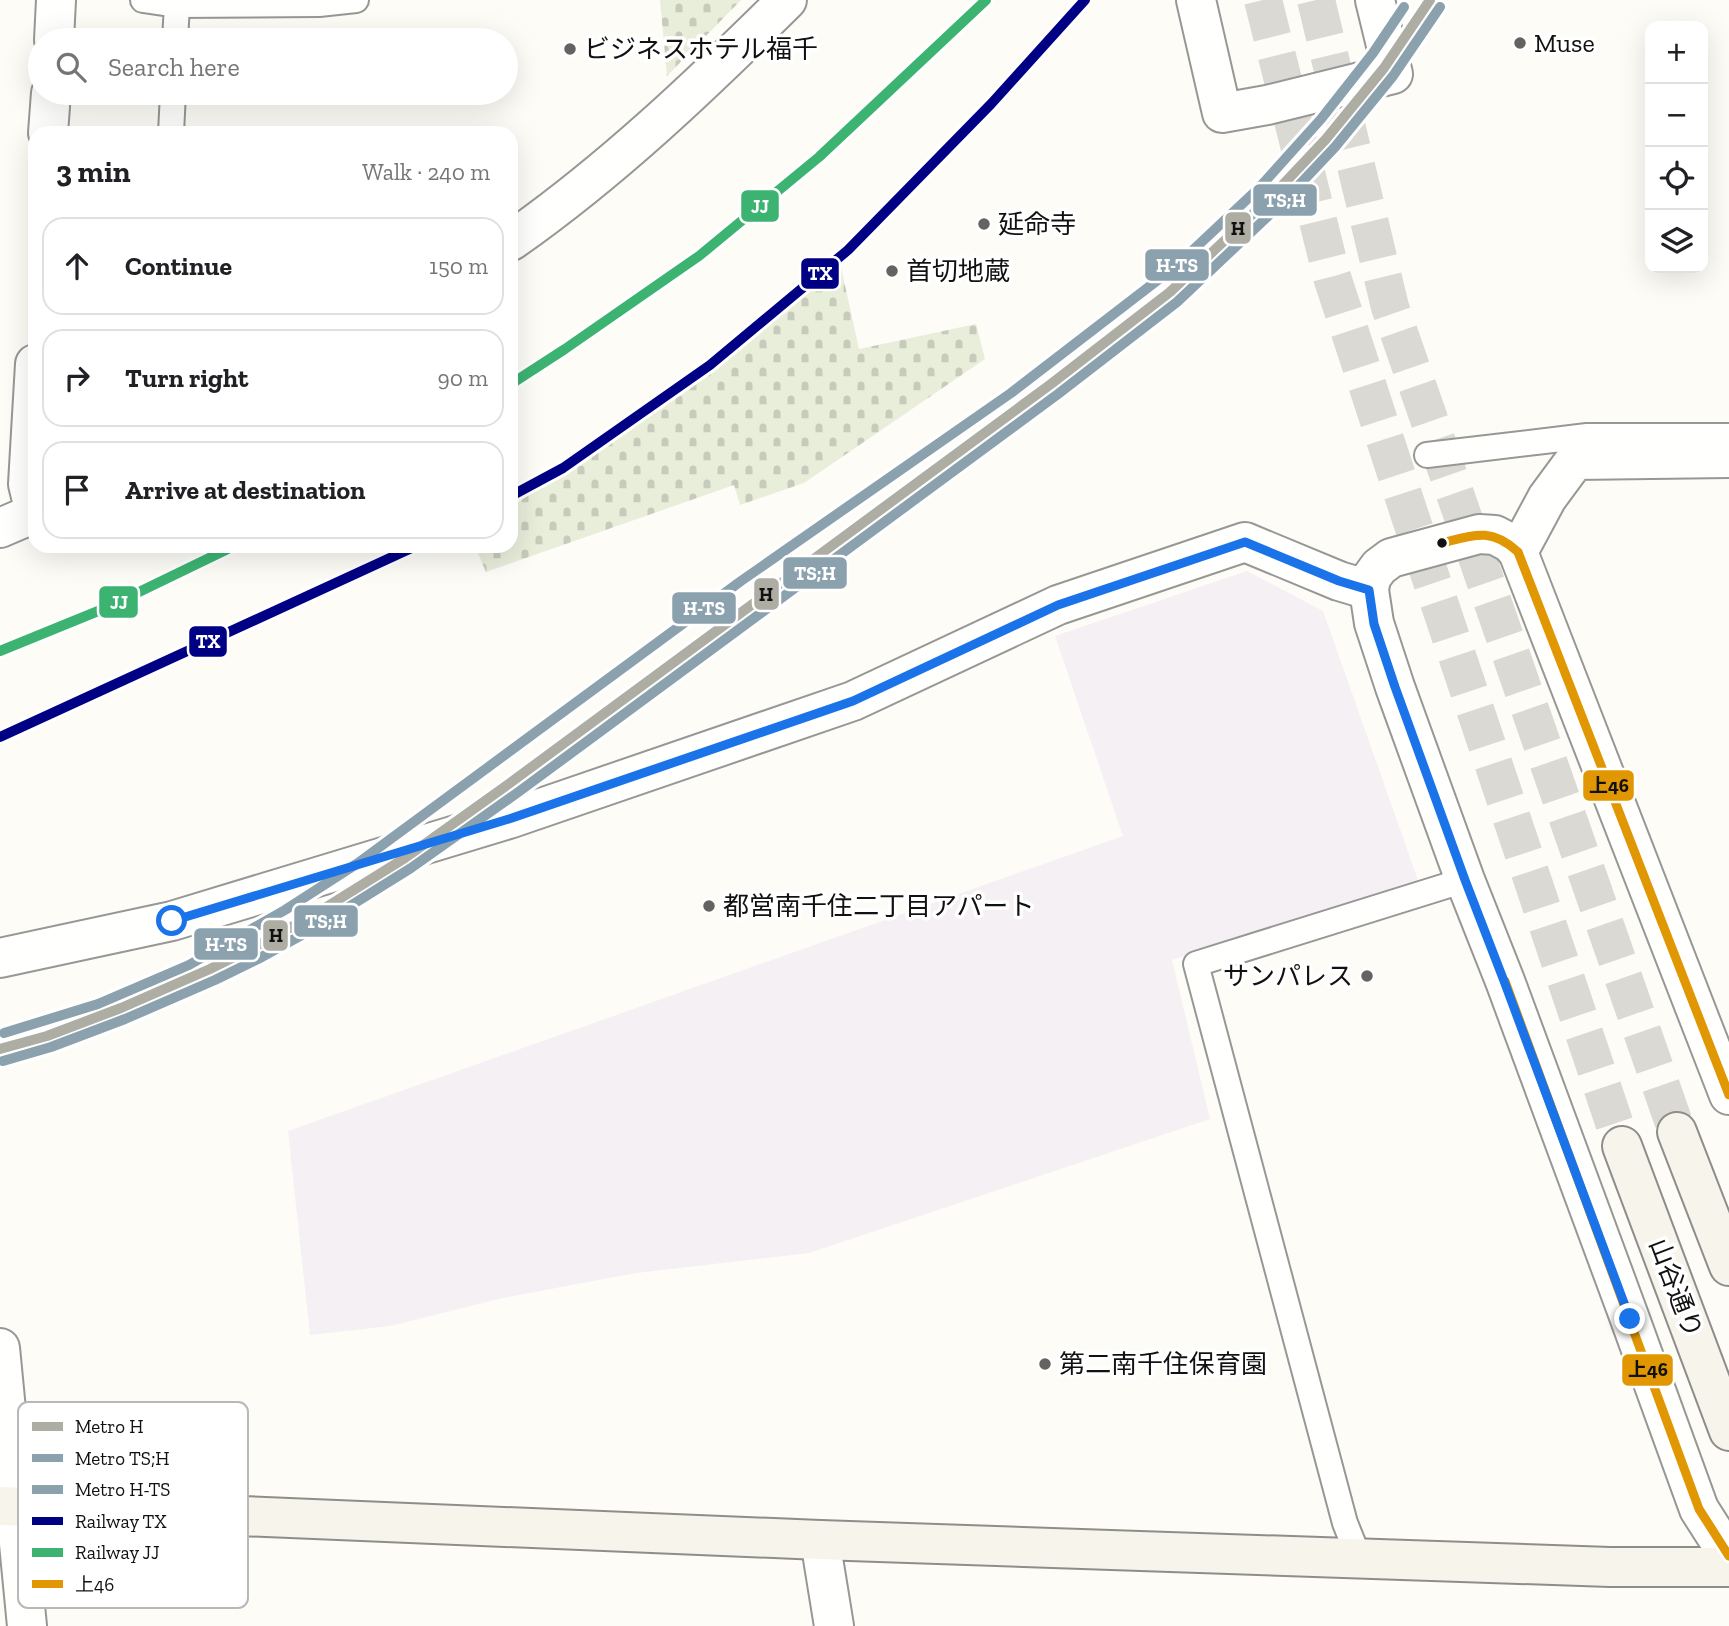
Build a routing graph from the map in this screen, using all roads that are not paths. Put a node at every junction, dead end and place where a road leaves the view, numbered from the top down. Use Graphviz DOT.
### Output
graph roads {
  1 [pos="56,0"];
  2 [pos="143,0"];
  3 [pos="356,0"];
  4 [pos="787,0"];
  5 [pos="1196,0"];
  6 [pos="1375,0"];
  7 [pos="177,5"];
  8 [pos="55,28"];
  9 [pos="176,28"];
  10 [pos="50,105"];
  11 [pos="172,105"];
  12 [pos="49,126"];
  13 [pos="171,126"];
  14 [pos="518,236"];
  15 [pos="1729,436"];
  16 [pos="1427,455"];
  17 [pos="1729,457"];
  18 [pos="28,516"];
  19 [pos="0,528"];
  20 [pos="1518,552"];
  21 [pos="1369,590"];
  22 [pos="1465,880"];
  23 [pos="0,958"];
  24 [pos="1729,1095"];
  25 [pos="1677,1132"];
  26 [pos="1622,1146"];
  27 [pos="1729,1266"];
  28 [pos="0,1348"];
  29 [pos="1729,1430"];
  30 [pos="8,1507"];
  31 [pos="248,1517"];
  32 [pos="820,1540"];
  33 [pos="1729,1556"];
  34 [pos="1359,1558"];
  35 [pos="1729,1567"];
  36 [pos="18,1570"];
  37 [pos="24,1608"];
  38 [pos="27,1626"];
  39 [pos="834,1626"];
  1 -- 8 [label="street"];
  2 -- 7 [label="lane"];
  3 -- 7 [label="lane"];
  4 -- 14 [label="street"];
  5 -- 6 [label="street"];
  7 -- 9 [label="lane"];
  10 -- 12 [label="street"];
  11 -- 13 [label="lane"];
  15 -- 16 [label="lane"];
  17 -- 20 [label="street"];
  18 -- 19 [label="street"];
  20 -- 21 [label="street"];
  20 -- 24 [label="street"];
  21 -- 22 [label="street"];
  21 -- 23 [label="street"];
  22 -- 33 [label="street"];
  22 -- 34 [label="lane"];
  25 -- 27 [label="street"];
  26 -- 29 [label="street, 山谷通り"];
  28 -- 30 [label="street"];
  30 -- 36 [label="street"];
  31 -- 32 [label="street"];
  32 -- 34 [label="street"];
  32 -- 39 [label="street"];
  34 -- 35 [label="street"];
  37 -- 38 [label="street"];
}
